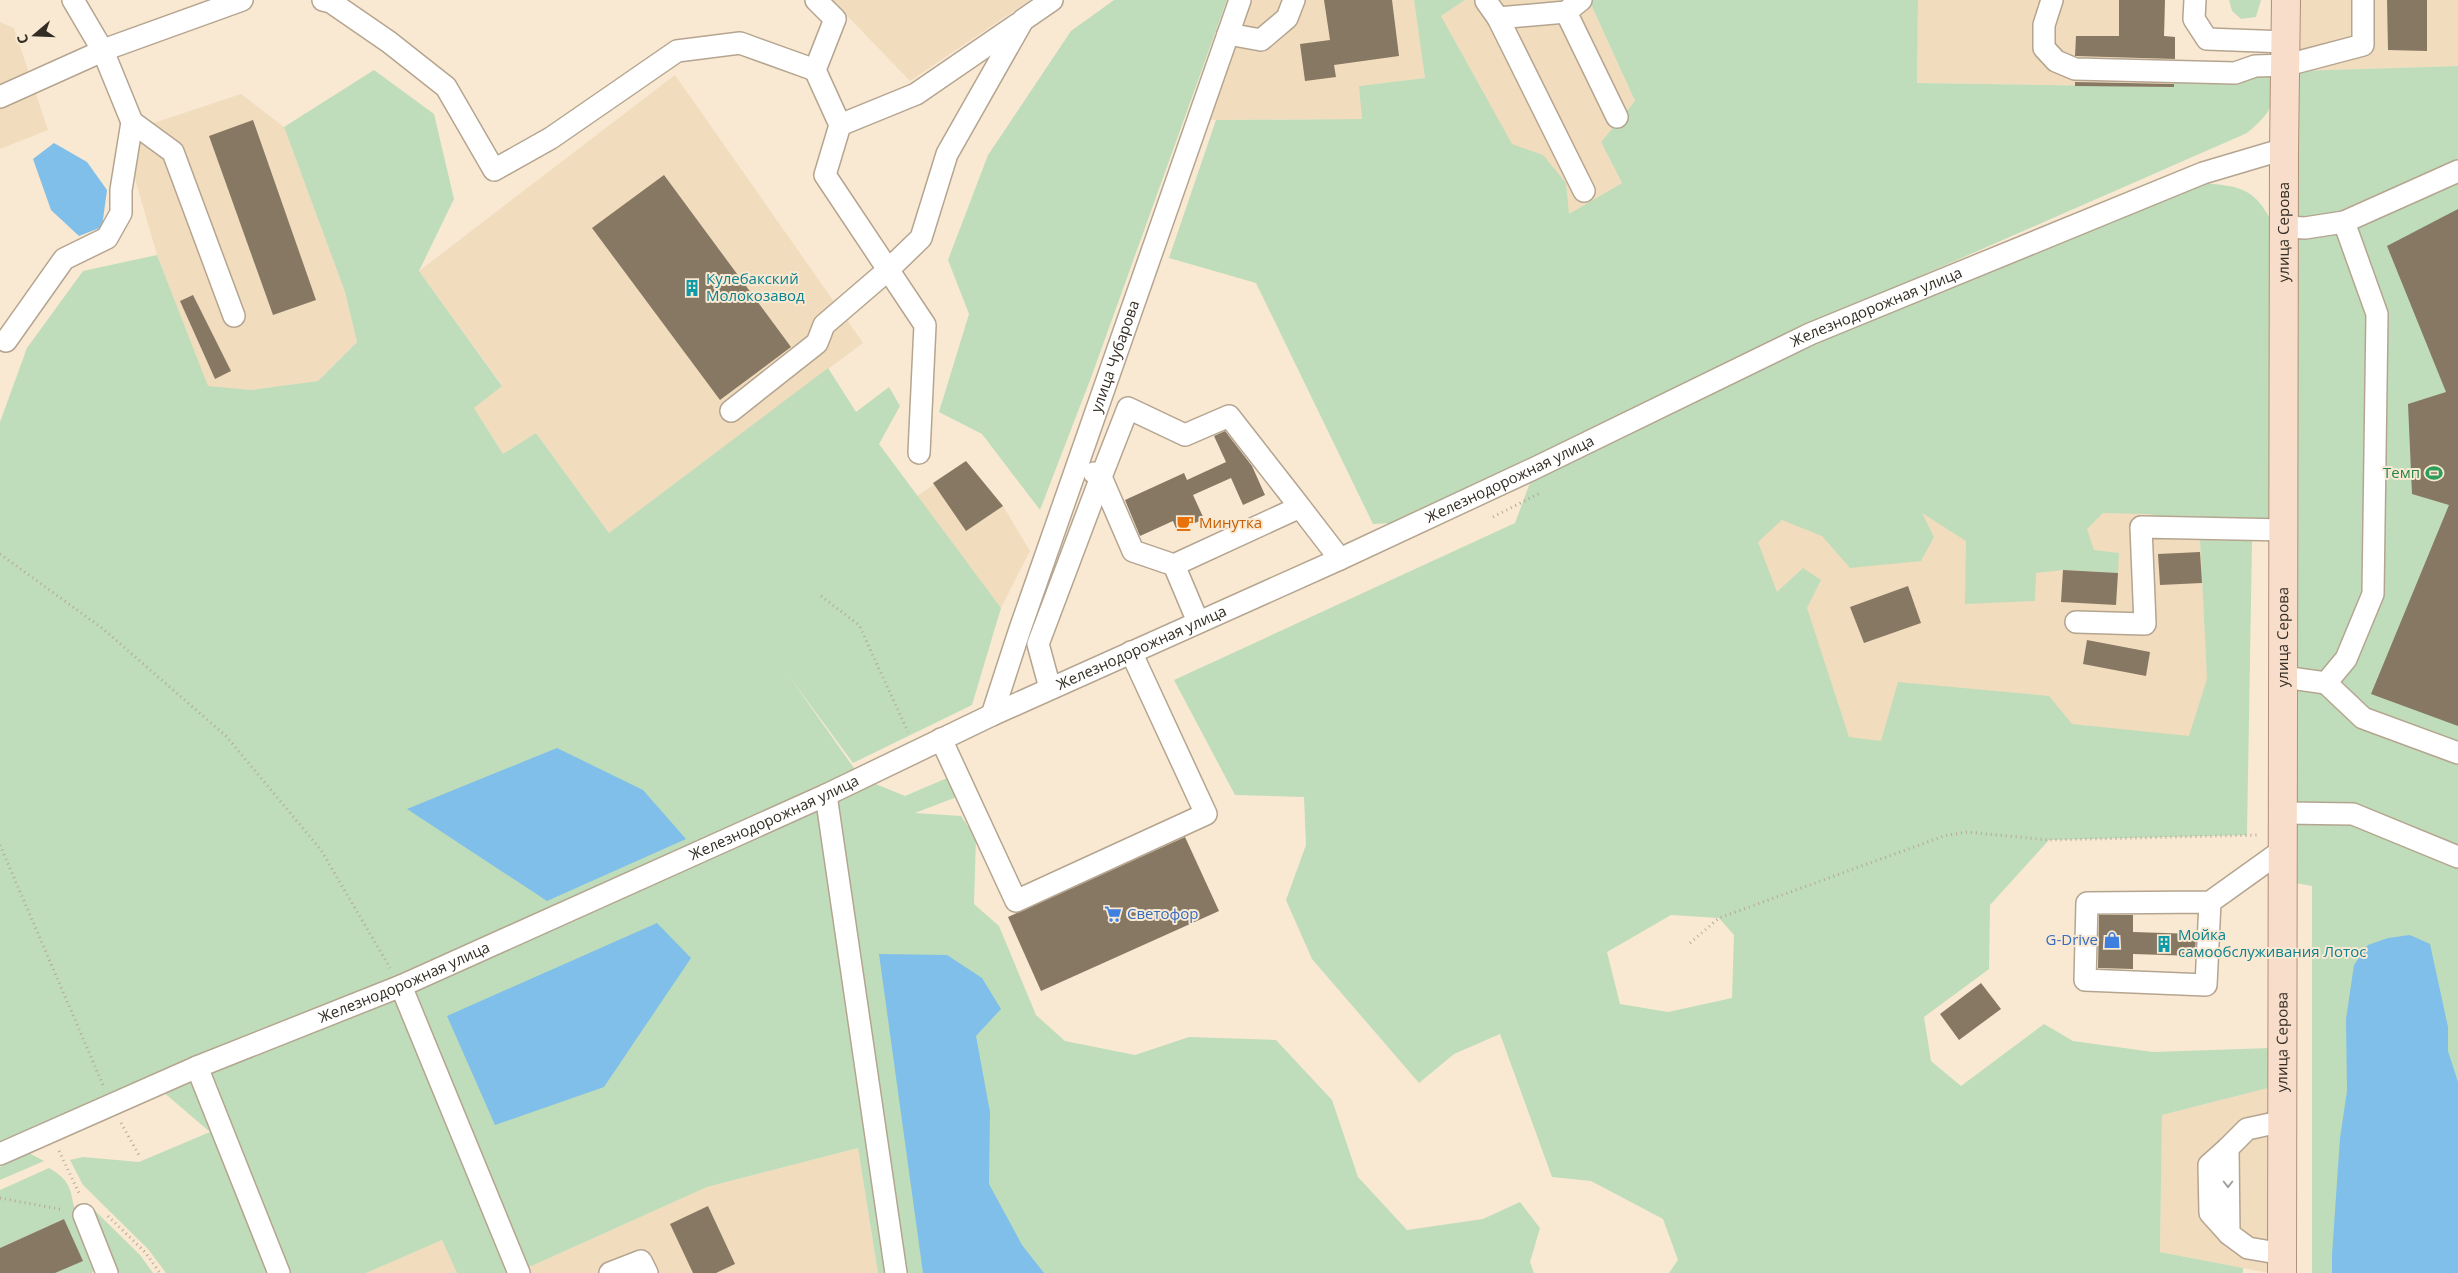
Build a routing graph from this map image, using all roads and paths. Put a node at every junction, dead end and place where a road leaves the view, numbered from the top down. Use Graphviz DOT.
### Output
graph roads {
  1 [pos="73,0"];
  2 [pos="242,0"];
  3 [pos="816,0"];
  4 [pos="1052,0"];
  5 [pos="1240,0"];
  6 [pos="1294,0"];
  7 [pos="2052,0"];
  8 [pos="2195,0"];
  9 [pos="2286,0"];
  10 [pos="2363,0"];
  11 [pos="328,1"];
  12 [pos="1574,6"];
  13 [pos="1492,10"];
  14 [pos="1023,20"];
  15 [pos="1228,34"];
  16 [pos="103,51"];
  17 [pos="2286,54"];
  18 [pos="815,70"];
  19 [pos="0,97"];
  20 [pos="1617,117"];
  21 [pos="132,122"];
  22 [pos="840,125"];
  23 [pos="2284,149"];
  24 [pos="2458,171"];
  25 [pos="1584,191"];
  26 [pos="2344,222"];
  27 [pos="2284,227"];
  28 [pos="888,270"];
  29 [pos="234,316"];
  30 [pos="6,341"];
  31 [pos="731,411"];
  32 [pos="919,453"];
  33 [pos="1079,463"];
  34 [pos="1101,477"];
  35 [pos="1542,492"];
  36 [pos="1300,508"];
  37 [pos="1493,517"];
  38 [pos="2285,530"];
  39 [pos="0,554"];
  40 [pos="1340,559"];
  41 [pos="1174,566"];
  42 [pos="821,596"];
  43 [pos="1198,622"];
  44 [pos="2076,622"];
  45 [pos="1131,652"];
  46 [pos="2284,677"];
  47 [pos="2326,683"];
  48 [pos="1050,688"];
  49 [pos="992,715"];
  50 [pos="941,739"];
  51 [pos="917,751"];
  52 [pos="2458,753"];
  53 [pos="826,795"];
  54 [pos="2284,832"];
  55 [pos="0,845"];
  56 [pos="2458,857"];
  57 [pos="2210,902"];
  58 [pos="1690,942"];
  59 [pos="401,986"];
  60 [pos="197,1067"];
  61 [pos="112,1105"];
  62 [pos="2284,1121"];
  63 [pos="49,1133"];
  64 [pos="0,1154"];
  65 [pos="140,1157"];
  66 [pos="78,1188"];
  67 [pos="0,1198"];
  68 [pos="91,1208"];
  69 [pos="2283,1263"];
  70 [pos="107,1273"];
  71 [pos="160,1273"];
  72 [pos="280,1273"];
  73 [pos="519,1273"];
  74 [pos="610,1273"];
  75 [pos="647,1273"];
  76 [pos="896,1273"];
  1 -- 16 [label="street"];
  2 -- 16 [label="street"];
  3 -- 18 [label="street"];
  4 -- 14 [label="street"];
  5 -- 15 [label="street, улица Чубарова"];
  6 -- 15 [label="street"];
  7 -- 17 [label="street"];
  8 -- 17 [label="street"];
  9 -- 17 [label="main road, улица Серова"];
  10 -- 17 [label="street"];
  11 -- 18 [label="street"];
  12 -- 13 [label="street"];
  12 -- 20 [label="street"];
  13 -- 25 [label="street"];
  14 -- 22 [label="street"];
  14 -- 28 [label="street"];
  15 -- 33 [label="street, улица Чубарова"];
  16 -- 19 [label="street"];
  16 -- 21 [label="street"];
  17 -- 23 [label="main road, улица Серова"];
  18 -- 22 [label="street"];
  21 -- 29 [label="street"];
  21 -- 30 [label="street"];
  22 -- 28 [label="street"];
  23 -- 27 [label="main road, улица Серова"];
  23 -- 40 [label="street, Железнодорожная улица"];
  24 -- 26 [label="street"];
  26 -- 27 [label="street"];
  26 -- 47 [label="street"];
  27 -- 38 [label="main road, улица Серова"];
  28 -- 31 [label="street"];
  28 -- 32 [label="street"];
  33 -- 34 [label="street"];
  33 -- 49 [label="street, улица Чубарова"];
  34 -- 36 [label="street"];
  34 -- 41 [label="street"];
  34 -- 48 [label="street"];
  35 -- 37 [label="path"];
  36 -- 40 [label="street"];
  36 -- 41 [label="street"];
  38 -- 44 [label="street"];
  38 -- 46 [label="main road, улица Серова"];
  39 -- 59 [label="path"];
  40 -- 43 [label="street, Железнодорожная улица"];
  41 -- 43 [label="street"];
  42 -- 51 [label="path"];
  43 -- 45 [label="street, Железнодорожная улица"];
  45 -- 48 [label="street, Железнодорожная улица"];
  45 -- 50 [label="street"];
  46 -- 47 [label="street"];
  46 -- 54 [label="main road, улица Серова"];
  47 -- 52 [label="street"];
  48 -- 49 [label="street, Железнодорожная улица"];
  49 -- 50 [label="street, Железнодорожная улица"];
  50 -- 51 [label="street, Железнодорожная улица"];
  51 -- 53 [label="street, Железнодорожная улица"];
  53 -- 59 [label="street, Железнодорожная улица"];
  53 -- 76 [label="street"];
  54 -- 56 [label="street"];
  54 -- 57 [label="street"];
  54 -- 58 [label="path"];
  54 -- 62 [label="main road, улица Серова"];
  55 -- 61 [label="path"];
  57 -- 57 [label="street"];
  59 -- 60 [label="street, Железнодорожная улица"];
  59 -- 73 [label="street"];
  60 -- 61 [label="street, Железнодорожная улица"];
  60 -- 72 [label="street"];
  61 -- 63 [label="street, Железнодорожная улица"];
  61 -- 65 [label="path"];
  62 -- 69 [label="main road, улица Серова"];
  62 -- 69 [label="street, one-way"];
  63 -- 64 [label="street, Железнодорожная улица"];
  63 -- 66 [label="path"];
  66 -- 68 [label="path"];
  66 -- 68 [label="path"];
  67 -- 68 [label="path"];
  68 -- 70 [label="street"];
  68 -- 71 [label="path"];
  74 -- 75 [label="street"];
}
